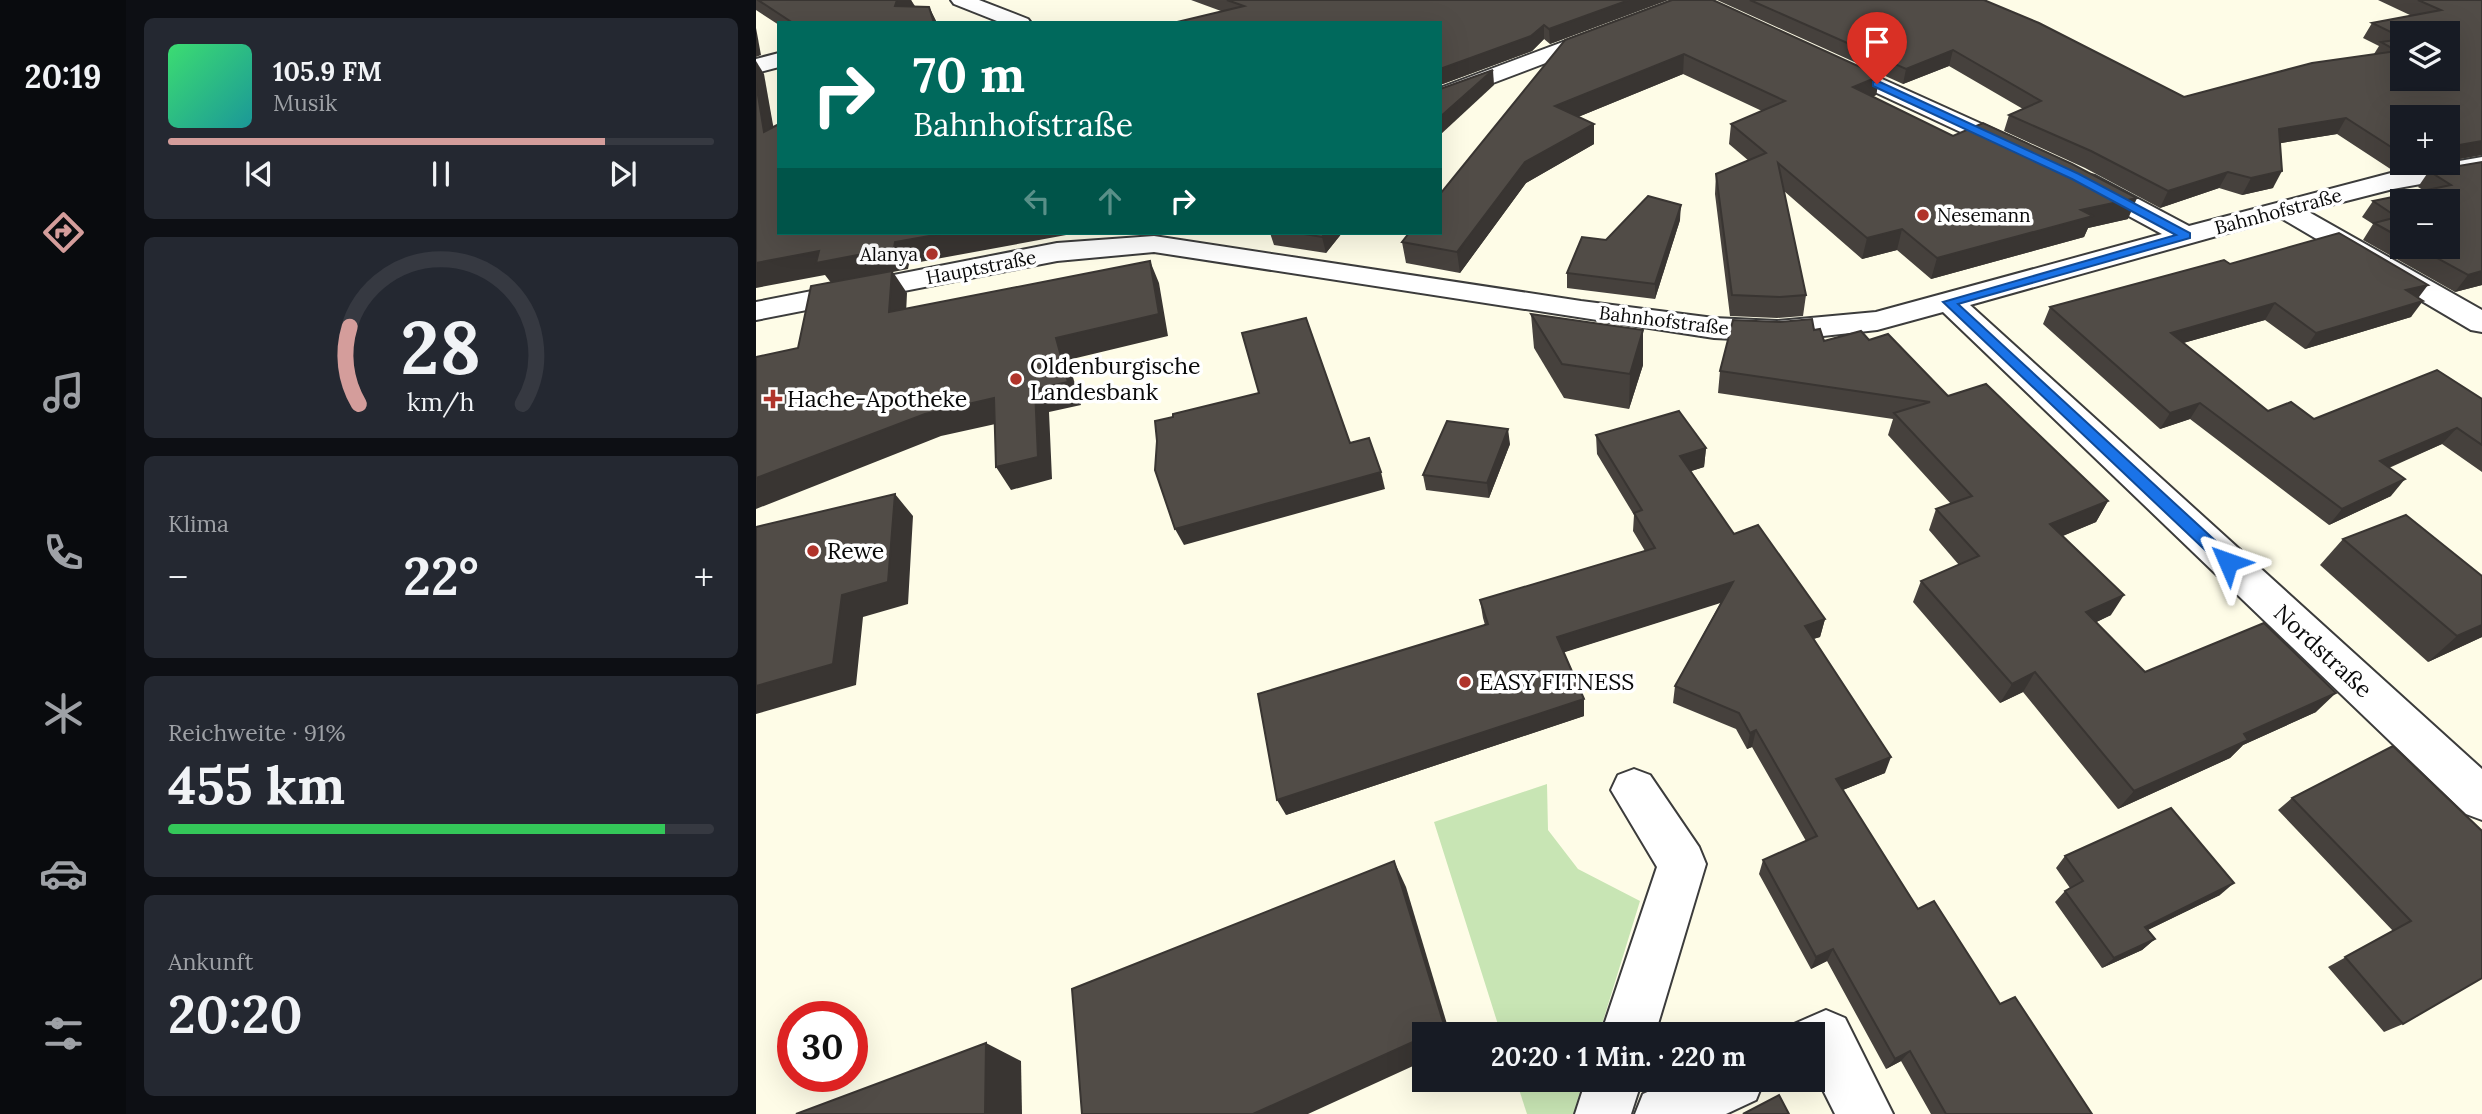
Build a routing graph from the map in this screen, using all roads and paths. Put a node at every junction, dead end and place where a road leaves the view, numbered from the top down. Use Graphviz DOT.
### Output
graph roads {
  1 [pos="1695,0"];
  2 [pos="962,6"];
  3 [pos="1719,11"];
  4 [pos="1014,21"];
  5 [pos="1807,52"];
  6 [pos="777,61"];
  7 [pos="756,66"];
  8 [pos="1442,95"];
  9 [pos="2039,160"];
  10 [pos="2482,165"];
  11 [pos="2063,171"];
  12 [pos="2284,209"];
  13 [pos="2186,236"];
  14 [pos="1218,243"];
  15 [pos="1949,302"];
  16 [pos="756,311"];
  17 [pos="2482,323"];
  18 [pos="1634,790"];
  19 [pos="2482,799"];
  20 [pos="1633,1022"];
  21 [pos="1825,1037"];
  22 [pos="1610,1092"];
  23 [pos="1710,1092"];
  24 [pos="1603,1114"];
  25 [pos="1663,1114"];
  26 [pos="1865,1114"];
  1 -- 3 [label="street"];
  1 -- 8 [label="street"];
  2 -- 4 [label="street"];
  5 -- 9 [label="street"];
  6 -- 7 [label="street"];
  10 -- 12 [label="street, Bahnhofstraße"];
  11 -- 13 [label="street"];
  12 -- 13 [label="street, Bahnhofstraße"];
  12 -- 17 [label="street"];
  13 -- 15 [label="street, Bahnhofstraße"];
  14 -- 15 [label="street, Bahnhofstraße"];
  14 -- 16 [label="street, Hauptstraße"];
  15 -- 19 [label="street, Nordstraße"];
  18 -- 20 [label="street"];
  21 -- 26 [label="street"];
  22 -- 24 [label="street"];
  23 -- 25 [label="street"];
}
